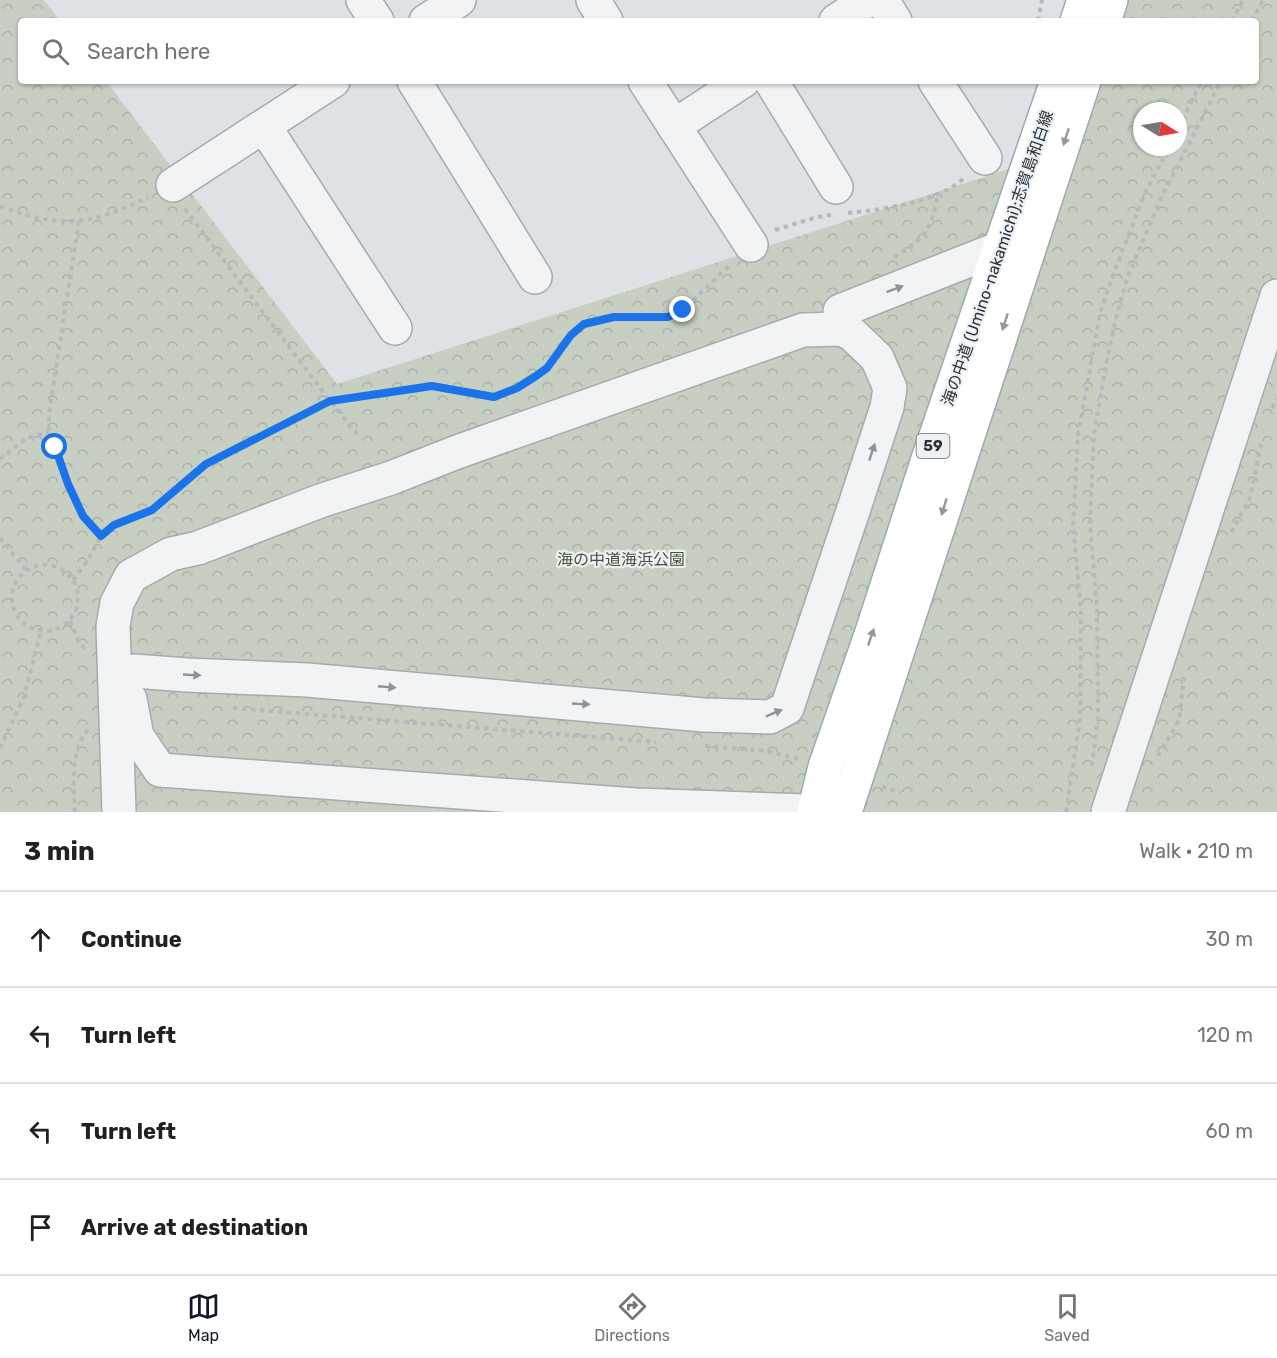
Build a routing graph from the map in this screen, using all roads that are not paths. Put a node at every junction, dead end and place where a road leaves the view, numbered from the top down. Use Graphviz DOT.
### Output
graph roads {
  1 [pos="363,0"];
  2 [pos="459,0"];
  3 [pos="593,0"];
  4 [pos="868,0"];
  5 [pos="882,0"];
  6 [pos="1084,0"];
  7 [pos="1111,0"];
  8 [pos="375,18"];
  9 [pos="431,18"];
  10 [pos="604,18"];
  11 [pos="841,18"];
  12 [pos="893,18"];
  13 [pos="1078,18"];
  14 [pos="1105,18"];
  15 [pos="328,84"];
  16 [pos="416,84"];
  17 [pos="647,84"];
  18 [pos="738,84"];
  19 [pos="773,84"];
  20 [pos="937,84"];
  21 [pos="1056,84"];
  22 [pos="1083,84"];
  23 [pos="264,126"];
  24 [pos="674,126"];
  25 [pos="985,158"];
  26 [pos="173,185"];
  27 [pos="836,187"];
  28 [pos="751,245"];
  29 [pos="1000,248"];
  30 [pos="536,277"];
  31 [pos="1277,296"];
  32 [pos="840,320"];
  33 [pos="395,328"];
  34 [pos="113,644"];
  35 [pos="901,644"];
  36 [pos="134,671"];
  37 [pos="160,770"];
  38 [pos="118,797"];
  39 [pos="531,798"];
  40 [pos="640,809"];
  41 [pos="825,810"];
  42 [pos="1108,812"];
  1 -- 8 [label="street"];
  2 -- 9 [label="street"];
  3 -- 10 [label="street"];
  4 -- 11 [label="street"];
  5 -- 12 [label="street"];
  6 -- 13 [label="main road"];
  7 -- 14 [label="main road"];
  15 -- 23 [label="street"];
  16 -- 30 [label="street"];
  17 -- 24 [label="street"];
  18 -- 24 [label="street"];
  19 -- 27 [label="street"];
  20 -- 25 [label="street"];
  21 -- 29 [label="main road, 海の中道 (Umino-nakamichi);志賀島和白線 / 59"];
  22 -- 35 [label="main road, 海の中道 (Umino-nakamichi);志賀島和白線 / 59, one-way"];
  23 -- 26 [label="street"];
  23 -- 33 [label="street"];
  24 -- 28 [label="street"];
  32 -- 29 [label="street, one-way"];
  41 -- 29 [label="main road, 海の中道 (Umino-nakamichi);志賀島和白線 / 59, one-way"];
  31 -- 42 [label="street"];
  32 -- 34 [label="street"];
  36 -- 32 [label="street, one-way"];
  34 -- 36 [label="street"];
  34 -- 38 [label="street"];
  35 -- 41 [label="street"];
  35 -- 41 [label="main road, 海の中道 (Umino-nakamichi);志賀島和白線 / 59"];
  36 -- 37 [label="street"];
  37 -- 38 [label="street"];
  37 -- 39 [label="street"];
  38 -- 39 [label="street"];
  39 -- 40 [label="street"];
  40 -- 41 [label="street"];
}
